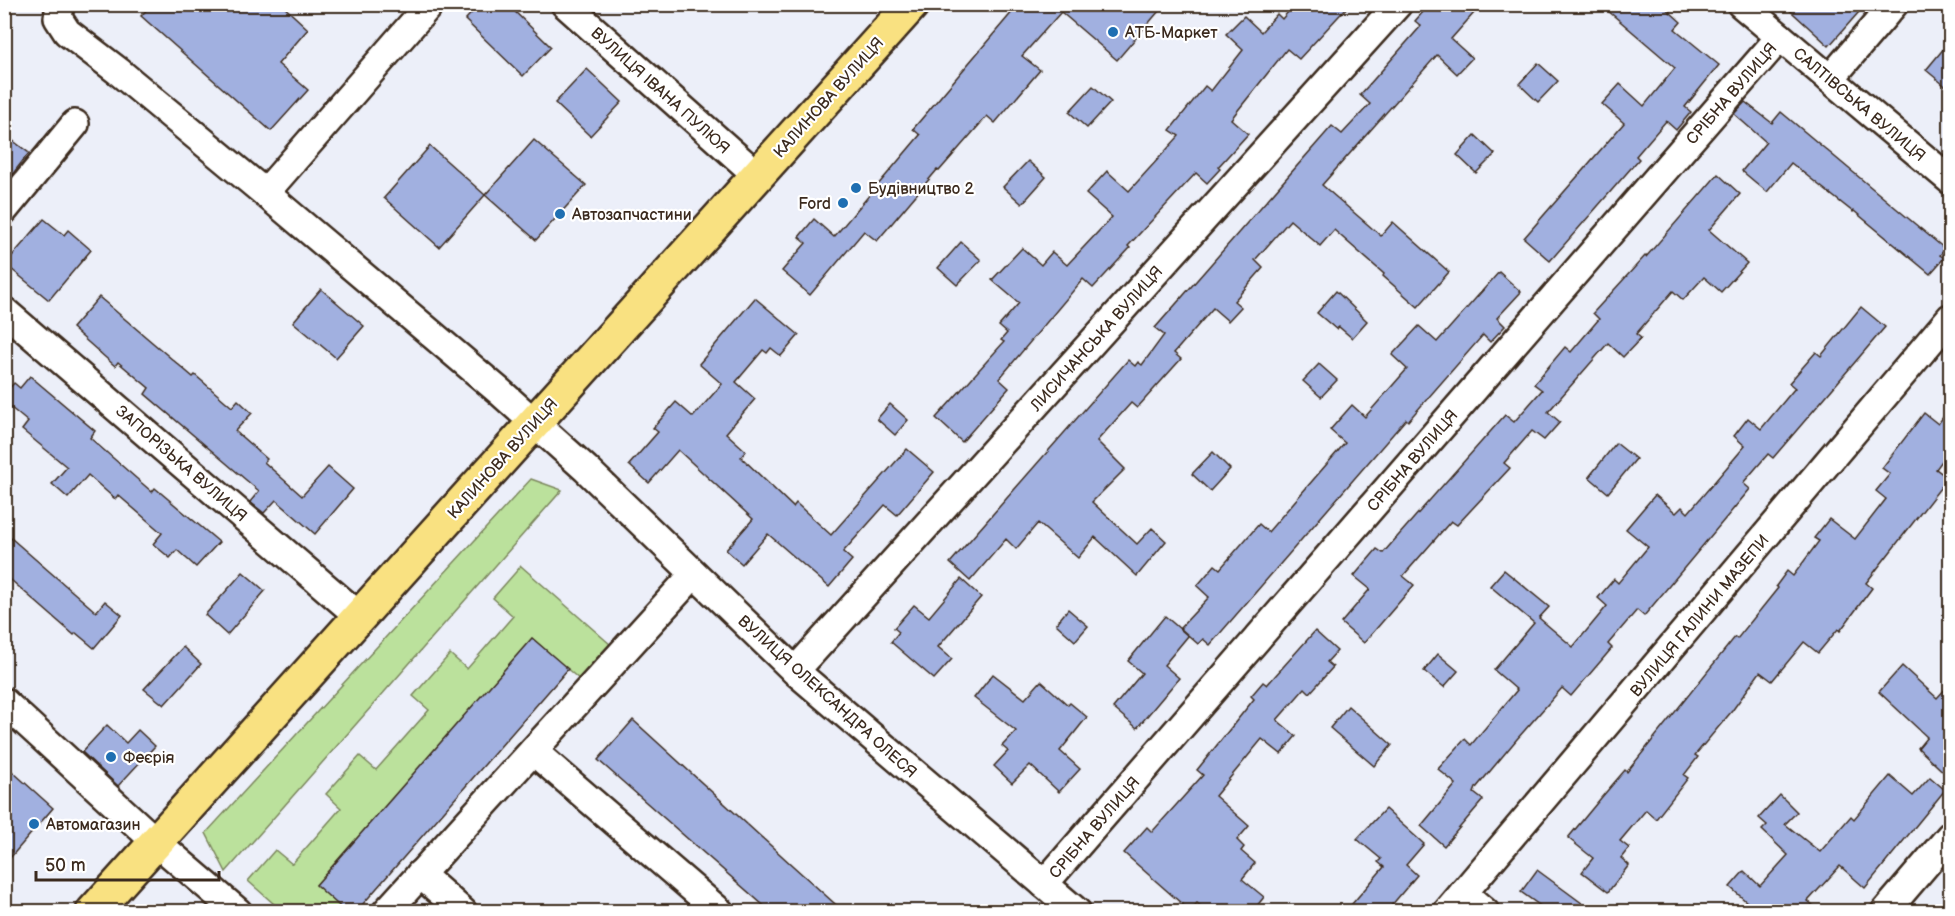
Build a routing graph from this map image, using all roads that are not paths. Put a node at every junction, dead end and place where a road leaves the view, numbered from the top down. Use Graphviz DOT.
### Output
graph roads {
  1 [pos="60,4"];
  2 [pos="430,4"];
  3 [pos="565,4"];
  4 [pos="912,4"];
  5 [pos="1398,4"];
  6 [pos="1741,4"];
  7 [pos="1894,4"];
  8 [pos="1780,37"];
  9 [pos="1830,79"];
  10 [pos="75,124"];
  11 [pos="758,175"];
  12 [pos="1950,180"];
  13 [pos="265,193"];
  14 [pos="4,210"];
  15 [pos="4,311"];
  16 [pos="1950,318"];
  17 [pos="534,422"];
  18 [pos="694,574"];
  19 [pos="359,616"];
  20 [pos="795,671"];
  21 [pos="4,702"];
  22 [pos="533,751"];
  23 [pos="1950,836"];
  24 [pos="155,841"];
  25 [pos="420,874"];
  26 [pos="1044,884"];
  27 [pos="1455,902"];
  28 [pos="93,912"];
  29 [pos="238,912"];
  30 [pos="386,912"];
  31 [pos="463,912"];
  32 [pos="720,912"];
  33 [pos="1077,912"];
  34 [pos="1485,912"];
  35 [pos="1885,912"];
  1 -- 13 [label="street, ВУЛИЦЯ ОЛЕКСАНДРА ОЛЕСЯ"];
  2 -- 13 [label="street"];
  3 -- 11 [label="street, ВУЛИЦЯ ІВАНА ПУЛЮЯ"];
  4 -- 11 [label="main road, КАЛИНОВА ВУЛИЦЯ"];
  5 -- 20 [label="street, ЛИСИЧАНСЬКА ВУЛИЦЯ"];
  6 -- 8 [label="street, САЛТІВСЬКА ВУЛИЦЯ"];
  7 -- 9 [label="street"];
  8 -- 9 [label="street, САЛТІВСЬКА ВУЛИЦЯ"];
  8 -- 26 [label="street, СРІБНА ВУЛИЦЯ"];
  9 -- 12 [label="street, САЛТІВСЬКА ВУЛИЦЯ"];
  10 -- 14 [label="street"];
  11 -- 17 [label="main road, КАЛИНОВА ВУЛИЦЯ"];
  13 -- 17 [label="street, ВУЛИЦЯ ОЛЕКСАНДРА ОЛЕСЯ"];
  15 -- 19 [label="street, ЗАПОРІЗЬКА ВУЛИЦЯ"];
  16 -- 27 [label="street, ВУЛИЦЯ ГАЛИНИ МАЗЕПИ"];
  17 -- 18 [label="street, ВУЛИЦЯ ОЛЕКСАНДРА ОЛЕСЯ"];
  17 -- 19 [label="main road, КАЛИНОВА ВУЛИЦЯ"];
  18 -- 20 [label="street, ВУЛИЦЯ ОЛЕКСАНДРА ОЛЕСЯ"];
  18 -- 22 [label="street"];
  19 -- 24 [label="main road, КАЛИНОВА ВУЛИЦЯ"];
  20 -- 26 [label="street, ВУЛИЦЯ ОЛЕКСАНДРА ОЛЕСЯ"];
  21 -- 24 [label="street"];
  22 -- 25 [label="street"];
  22 -- 32 [label="street"];
  23 -- 35 [label="street"];
  24 -- 28 [label="main road, КАЛИНОВА ВУЛИЦЯ"];
  24 -- 29 [label="street"];
  25 -- 30 [label="street"];
  25 -- 31 [label="street"];
  26 -- 33 [label="street, ВУЛИЦЯ ОЛЕКСАНДРА ОЛЕСЯ"];
  27 -- 34 [label="street"];
}
